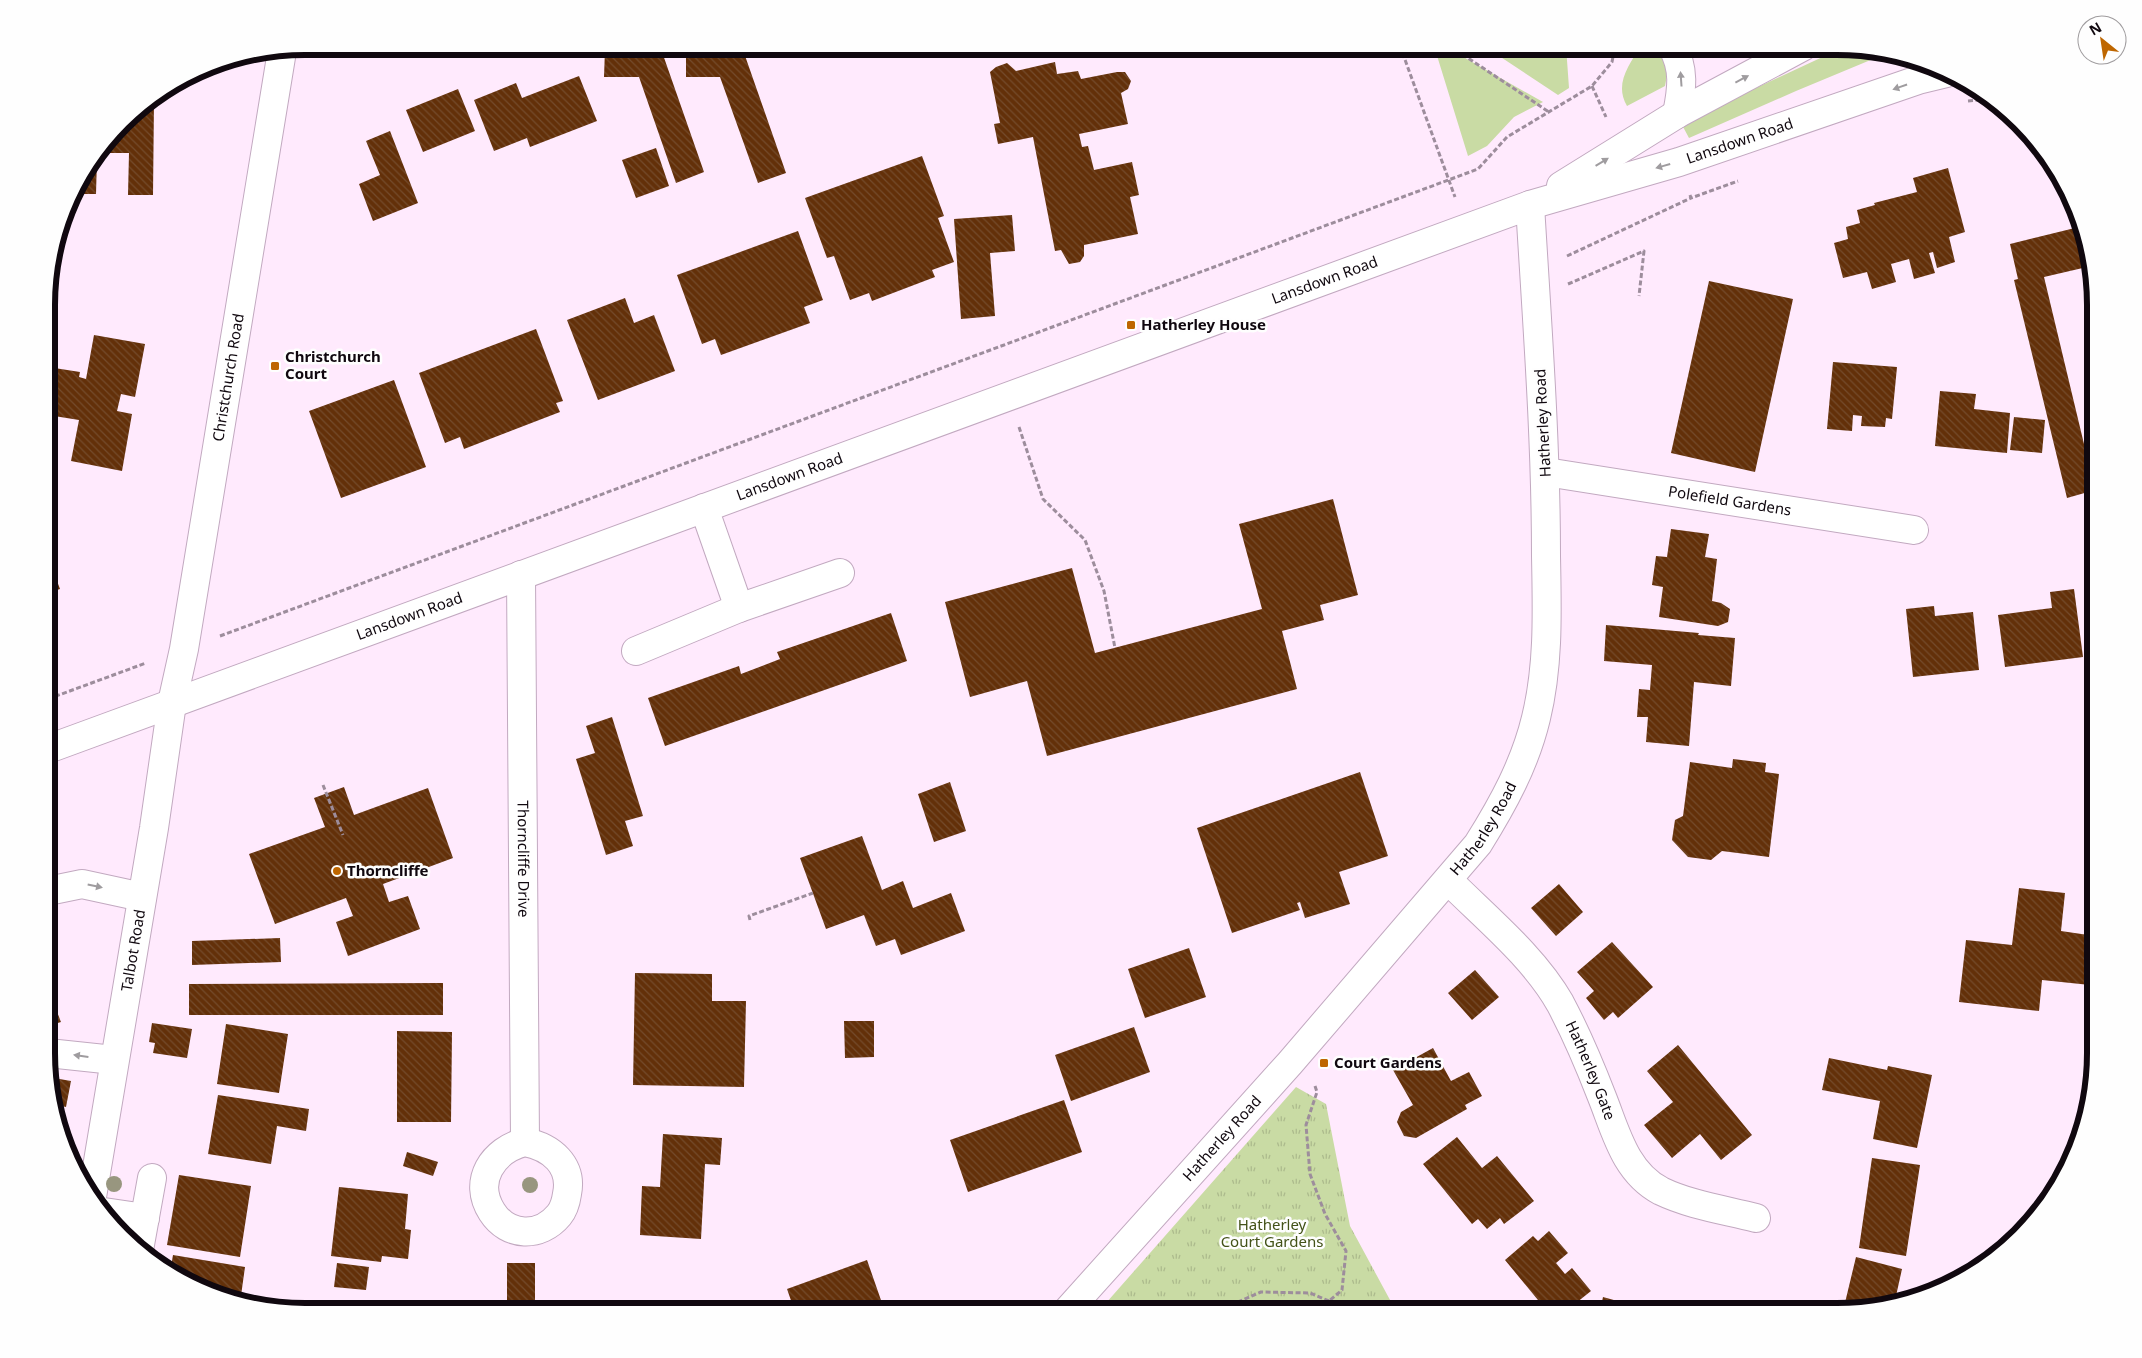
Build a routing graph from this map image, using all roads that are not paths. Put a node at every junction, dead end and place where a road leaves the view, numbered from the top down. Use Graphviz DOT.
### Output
graph roads {
  1 [pos="1676,55"];
  2 [pos="1787,55"];
  3 [pos="281,56"];
  4 [pos="262,59"];
  5 [pos="1936,76"];
  6 [pos="275,90"];
  7 [pos="1677,114"];
  8 [pos="1530,205"];
  9 [pos="1546,472"];
  10 [pos="704,508"];
  11 [pos="1914,530"];
  12 [pos="840,573"];
  13 [pos="521,575"];
  14 [pos="739,608"];
  15 [pos="636,651"];
  16 [pos="172,703"];
  17 [pos="55,746"];
  18 [pos="1448,880"];
  19 [pos="55,890"];
  20 [pos="142,897"];
  21 [pos="55,1054"];
  22 [pos="114,1060"];
  23 [pos="525,1142"];
  24 [pos="152,1178"];
  25 [pos="94,1187"];
  26 [pos="113,1213"];
  27 [pos="145,1218"];
  28 [pos="1756,1218"];
  29 [pos="141,1242"];
  30 [pos="1074,1303"];
  7 -- 1 [label="main road, one-way"];
  7 -- 2 [label="main road, Lansdown Road, one-way"];
  3 -- 6 [label="main road, Christchurch Road"];
  4 -- 6 [label="main road"];
  5 -- 8 [label="main road, Lansdown Road, one-way"];
  6 -- 16 [label="main road, Christchurch Road"];
  8 -- 7 [label="main road, Lansdown Road, one-way"];
  8 -- 9 [label="main road, Hatherley Road"];
  8 -- 10 [label="main road, Lansdown Road"];
  9 -- 11 [label="main road, Polefield Gardens"];
  9 -- 18 [label="main road, Hatherley Road"];
  10 -- 13 [label="main road, Lansdown Road"];
  10 -- 14 [label="main road"];
  12 -- 14 [label="main road"];
  13 -- 16 [label="main road, Lansdown Road"];
  13 -- 23 [label="main road, Thorncliffe Drive"];
  14 -- 15 [label="main road"];
  16 -- 17 [label="main road, Lansdown Road"];
  16 -- 20 [label="main road, Talbot Road"];
  18 -- 28 [label="main road, Hatherley Gate"];
  18 -- 30 [label="main road, Hatherley Road"];
  19 -- 20 [label="main road, one-way"];
  20 -- 22 [label="main road, Talbot Road"];
  22 -- 21 [label="main road, one-way"];
  22 -- 25 [label="main road, Talbot Road"];
  24 -- 27 [label="main road"];
  26 -- 27 [label="main road"];
  27 -- 29 [label="main road"];
}
